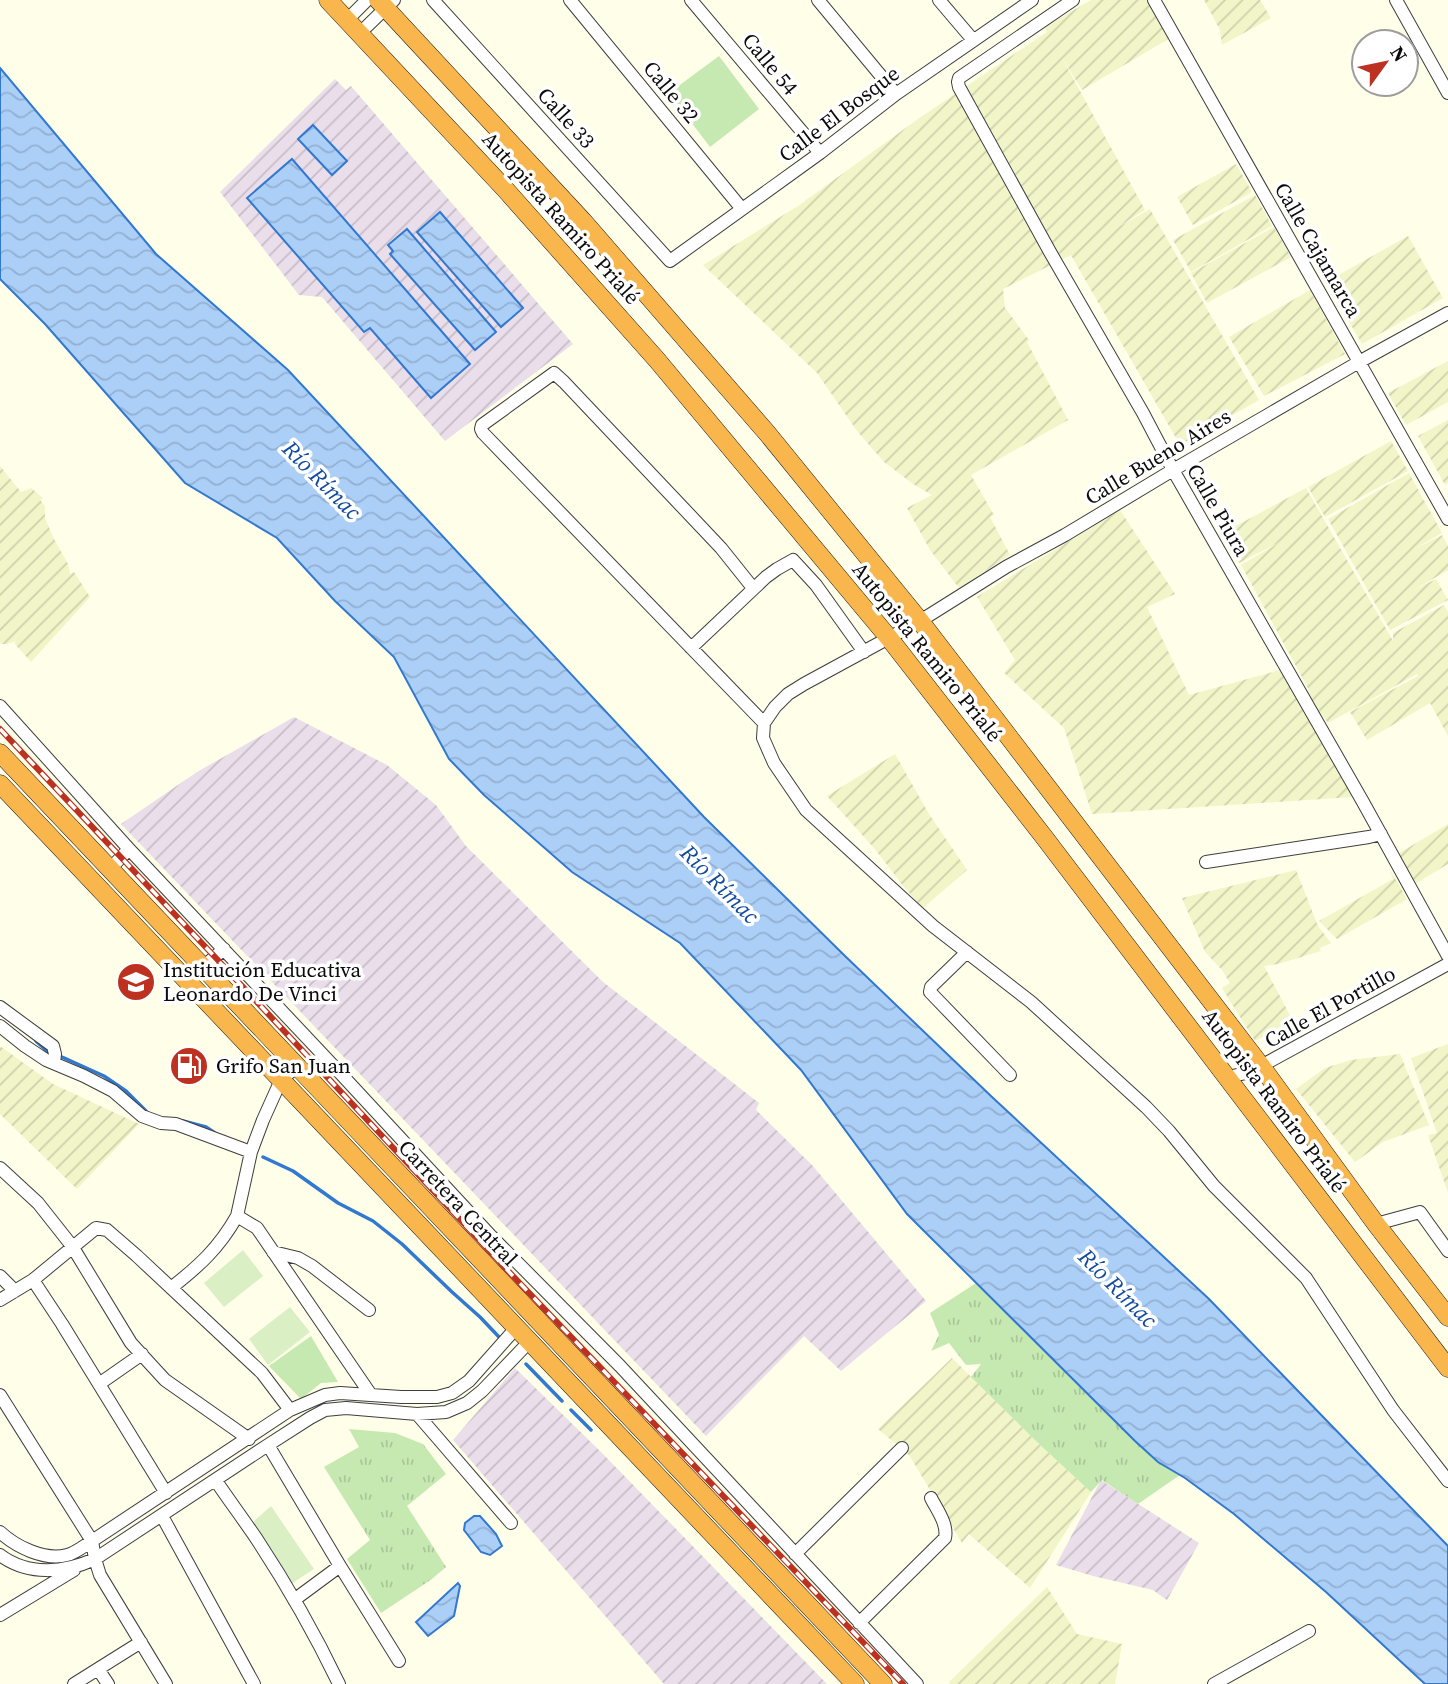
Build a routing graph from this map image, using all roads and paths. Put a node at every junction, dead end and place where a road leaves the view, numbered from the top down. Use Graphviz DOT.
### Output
graph roads {
  1 [pos="328,0"];
  2 [pos="367,0"];
  3 [pos="433,0"];
  4 [pos="570,0"];
  5 [pos="691,0"];
  6 [pos="818,0"];
  7 [pos="939,0"];
  8 [pos="1032,0"];
  9 [pos="1073,0"];
  10 [pos="1154,0"];
  11 [pos="1396,0"];
  12 [pos="386,3"];
  13 [pos="347,20"];
  14 [pos="360,33"];
  15 [pos="973,40"];
  16 [pos="1448,93"];
  17 [pos="896,94"];
  18 [pos="820,153"];
  19 [pos="742,209"];
  20 [pos="670,261"];
  21 [pos="1448,313"];
  22 [pos="1359,362"];
  23 [pos="1173,470"];
  24 [pos="1448,519"];
  25 [pos="753,588"];
  26 [pos="920,621"];
  27 [pos="889,638"];
  28 [pos="691,648"];
  29 [pos="864,652"];
  30 [pos="0,706"];
  31 [pos="764,723"];
  32 [pos="0,752"];
  33 [pos="0,784"];
  34 [pos="1381,834"];
  35 [pos="129,849"];
  36 [pos="1206,862"];
  37 [pos="110,869"];
  38 [pos="224,950"];
  39 [pos="967,952"];
  40 [pos="1448,956"];
  41 [pos="1448,964"];
  42 [pos="204,967"];
  43 [pos="0,1007"];
  44 [pos="0,1026"];
  45 [pos="54,1063"];
  46 [pos="297,1066"];
  47 [pos="1261,1066"];
  48 [pos="1010,1075"];
  49 [pos="1228,1077"];
  50 [pos="281,1080"];
  51 [pos="251,1152"];
  52 [pos="0,1168"];
  53 [pos="237,1216"];
  54 [pos="1376,1224"];
  55 [pos="72,1246"];
  56 [pos="1448,1251"];
  57 [pos="273,1252"];
  58 [pos="0,1276"];
  59 [pos="33,1280"];
  60 [pos="171,1288"];
  61 [pos="15,1291"];
  62 [pos="0,1300"];
  63 [pos="369,1310"];
  64 [pos="1448,1317"];
  65 [pos="516,1328"];
  66 [pos="530,1341"];
  67 [pos="142,1354"];
  68 [pos="1448,1368"];
  69 [pos="99,1384"];
  70 [pos="0,1395"];
  71 [pos="371,1395"];
  72 [pos="290,1410"];
  73 [pos="417,1414"];
  74 [pos="249,1439"];
  75 [pos="268,1445"];
  76 [pos="902,1448"];
  77 [pos="216,1480"];
  78 [pos="1448,1481"];
  79 [pos="166,1493"];
  80 [pos="708,1499"];
  81 [pos="931,1499"];
  82 [pos="693,1514"];
  83 [pos="162,1516"];
  84 [pos="511,1523"];
  85 [pos="0,1532"];
  86 [pos="92,1541"];
  87 [pos="795,1554"];
  88 [pos="0,1555"];
  89 [pos="89,1562"];
  90 [pos="340,1566"];
  91 [pos="294,1600"];
  92 [pos="0,1615"];
  93 [pos="859,1623"];
  94 [pos="1309,1631"];
  95 [pos="141,1642"];
  96 [pos="399,1661"];
  97 [pos="98,1669"];
  98 [pos="74,1684"];
  99 [pos="108,1684"];
  100 [pos="166,1684"];
  101 [pos="254,1684"];
  102 [pos="340,1684"];
  103 [pos="855,1684"];
  104 [pos="883,1684"];
  105 [pos="916,1684"];
  106 [pos="1214,1684"];
  1 -- 13 [label="highway, Autopista Ramiro Prialé"];
  2 -- 13 [label="street"];
  3 -- 20 [label="street, Calle 33"];
  4 -- 19 [label="street, Calle 32"];
  5 -- 18 [label="street, Calle 54"];
  6 -- 17 [label="street"];
  7 -- 15 [label="street"];
  8 -- 15 [label="street, Calle El Bosque"];
  9 -- 23 [label="street, Calle Piura"];
  10 -- 22 [label="street, Calle Cajamarca"];
  11 -- 16 [label="street"];
  12 -- 14 [label="street"];
  12 -- 26 [label="highway, Autopista Ramiro Prialé"];
  13 -- 14 [label="highway, Autopista Ramiro Prialé"];
  14 -- 27 [label="highway, Autopista Ramiro Prialé"];
  15 -- 17 [label="street, Calle El Bosque"];
  17 -- 18 [label="street, Calle El Bosque"];
  18 -- 19 [label="street, Calle El Bosque"];
  19 -- 20 [label="street, Calle El Bosque"];
  21 -- 22 [label="street, Calle Bueno Aires"];
  22 -- 23 [label="street, Calle Bueno Aires"];
  22 -- 24 [label="street, Calle Cajamarca"];
  23 -- 26 [label="street, Calle Bueno Aires"];
  23 -- 34 [label="street, Calle Piura"];
  25 -- 28 [label="street"];
  25 -- 28 [label="street"];
  25 -- 29 [label="street"];
  26 -- 27 [label="street, Calle Bueno Aires"];
  26 -- 47 [label="highway, Autopista Ramiro Prialé"];
  27 -- 29 [label="street, Calle Bueno Aires"];
  27 -- 49 [label="highway, Autopista Ramiro Prialé"];
  28 -- 31 [label="street"];
  29 -- 31 [label="street, Calle Bueno Aires"];
  30 -- 35 [label="street"];
  31 -- 39 [label="street"];
  32 -- 37 [label="highway, Carretera Central"];
  33 -- 50 [label="highway, Carretera Central"];
  34 -- 36 [label="street"];
  34 -- 40 [label="street, Calle Piura"];
  35 -- 37 [label="street"];
  35 -- 38 [label="street"];
  37 -- 42 [label="highway, Carretera Central"];
  38 -- 42 [label="street"];
  38 -- 87 [label="street"];
  39 -- 48 [label="street"];
  39 -- 78 [label="street"];
  41 -- 47 [label="street, Calle El Portillo"];
  42 -- 46 [label="highway, Carretera Central"];
  43 -- 45 [label="street"];
  44 -- 45 [label="street"];
  45 -- 51 [label="street"];
  46 -- 50 [label="street"];
  46 -- 80 [label="highway, Carretera Central"];
  47 -- 49 [label="street, Calle El Portillo"];
  47 -- 54 [label="highway, Autopista Ramiro Prialé"];
  49 -- 68 [label="highway, Autopista Ramiro Prialé"];
  50 -- 51 [label="street"];
  50 -- 65 [label="highway, Carretera Central"];
  51 -- 53 [label="street"];
  52 -- 55 [label="street"];
  53 -- 57 [label="street"];
  53 -- 60 [label="street"];
  54 -- 56 [label="street"];
  54 -- 64 [label="highway, Autopista Ramiro Prialé"];
  55 -- 59 [label="street"];
  55 -- 60 [label="street"];
  55 -- 67 [label="street"];
  57 -- 63 [label="street"];
  57 -- 71 [label="street"];
  58 -- 61 [label="street"];
  59 -- 61 [label="street"];
  59 -- 69 [label="street"];
  60 -- 72 [label="street"];
  61 -- 62 [label="street"];
  65 -- 66 [label="highway, Carretera Central"];
  65 -- 71 [label="street"];
  66 -- 73 [label="street"];
  66 -- 82 [label="highway, Carretera Central"];
  67 -- 69 [label="street"];
  67 -- 74 [label="street"];
  69 -- 79 [label="street"];
  70 -- 86 [label="street"];
  71 -- 72 [label="street"];
  72 -- 74 [label="street"];
  73 -- 75 [label="street"];
  73 -- 84 [label="street"];
  74 -- 79 [label="street"];
  75 -- 77 [label="street"];
  75 -- 90 [label="street"];
  76 -- 87 [label="street"];
  77 -- 83 [label="street"];
  77 -- 91 [label="street"];
  79 -- 86 [label="street"];
  80 -- 82 [label="highway"];
  80 -- 104 [label="highway, Carretera Central"];
  81 -- 93 [label="street"];
  82 -- 103 [label="highway, Carretera Central"];
  83 -- 89 [label="street"];
  83 -- 101 [label="street"];
  85 -- 86 [label="street"];
  86 -- 89 [label="street"];
  87 -- 93 [label="street"];
  88 -- 89 [label="street"];
  89 -- 92 [label="street"];
  89 -- 95 [label="street"];
  90 -- 91 [label="street"];
  90 -- 96 [label="street"];
  91 -- 102 [label="street"];
  93 -- 105 [label="street"];
  94 -- 106 [label="street"];
  95 -- 97 [label="street"];
  95 -- 100 [label="street"];
  97 -- 98 [label="street"];
  97 -- 99 [label="street"];
}
